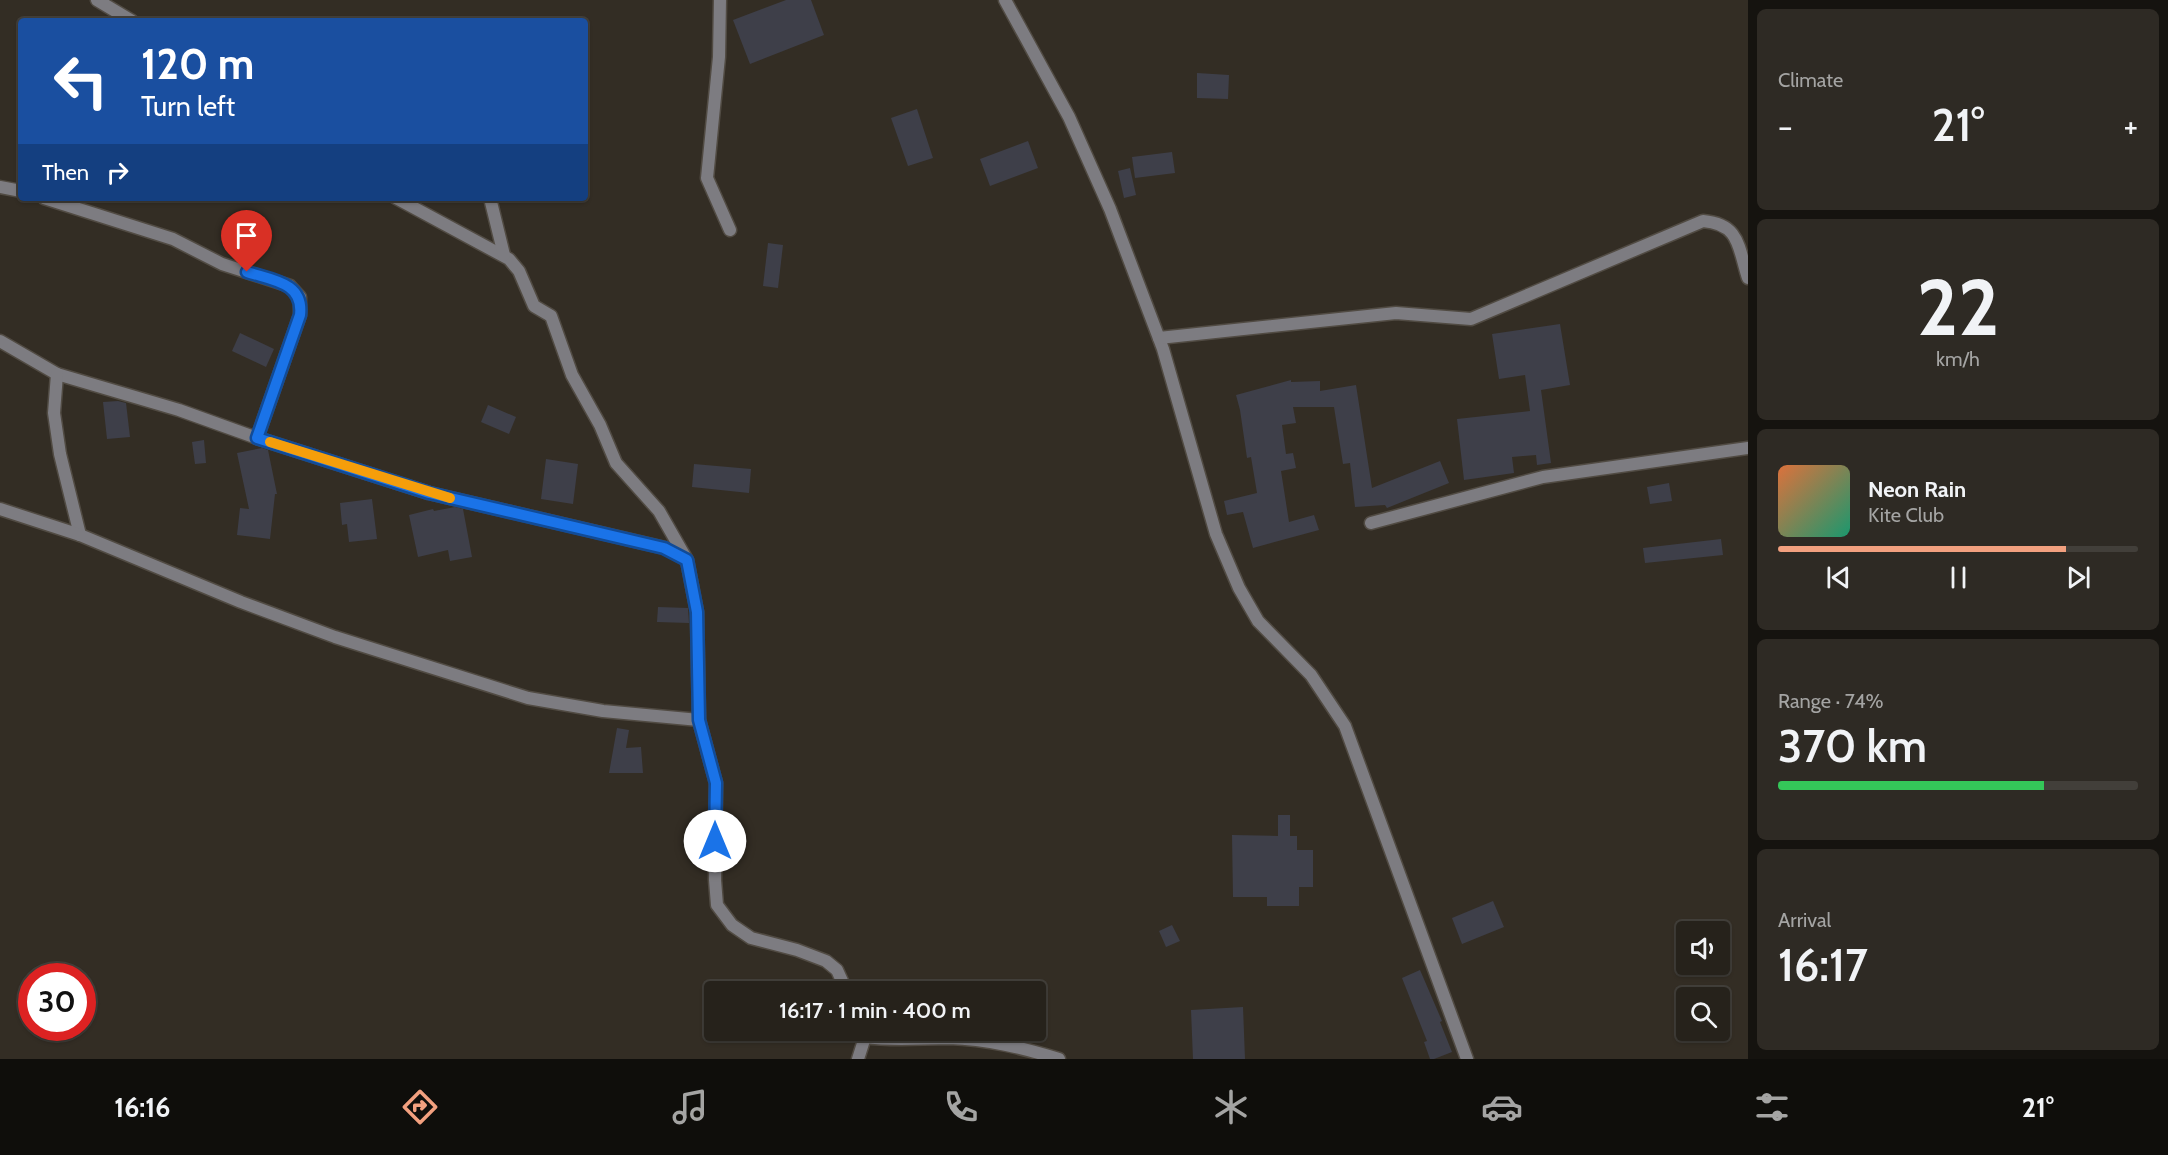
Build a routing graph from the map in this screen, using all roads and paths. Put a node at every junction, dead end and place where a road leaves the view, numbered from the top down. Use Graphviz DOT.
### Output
graph roads {
  1 [pos="97,0"];
  2 [pos="720,0"];
  3 [pos="1005,0"];
  4 [pos="127,18"];
  5 [pos="0,187"];
  6 [pos="18,190"];
  7 [pos="53,201"];
  8 [pos="401,201"];
  9 [pos="491,201"];
  10 [pos="730,230"];
  11 [pos="504,255"];
  12 [pos="1748,278"];
  13 [pos="1159,338"];
  14 [pos="0,341"];
  15 [pos="57,374"];
  16 [pos="257,438"];
  17 [pos="1748,448"];
  18 [pos="0,509"];
  19 [pos="1371,523"];
  20 [pos="80,535"];
  21 [pos="687,560"];
  22 [pos="699,720"];
  23 [pos="842,981"];
  24 [pos="862,1041"];
  25 [pos="985,1041"];
  26 [pos="858,1059"];
  27 [pos="1059,1059"];
  28 [pos="1467,1059"];
  1 -- 4 [label="street"];
  2 -- 10 [label="street"];
  3 -- 13 [label="street"];
  5 -- 6 [label="street"];
  7 -- 16 [label="street"];
  8 -- 11 [label="street"];
  9 -- 11 [label="street"];
  11 -- 21 [label="street"];
  12 -- 13 [label="street"];
  13 -- 28 [label="street"];
  14 -- 15 [label="street"];
  15 -- 16 [label="street"];
  15 -- 20 [label="street"];
  16 -- 21 [label="street"];
  17 -- 19 [label="street"];
  18 -- 20 [label="street"];
  20 -- 22 [label="street"];
  21 -- 22 [label="street"];
  22 -- 23 [label="street"];
  24 -- 26 [label="street"];
  25 -- 27 [label="street"];
}
